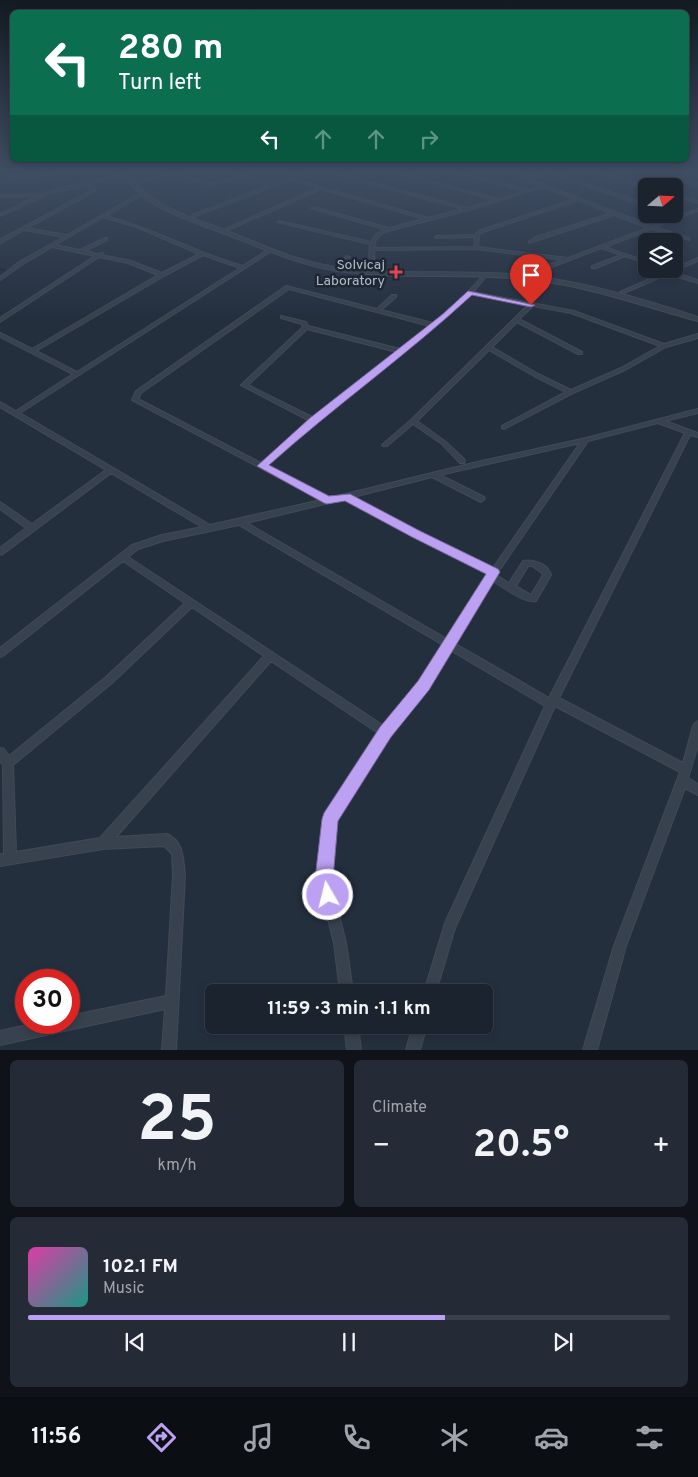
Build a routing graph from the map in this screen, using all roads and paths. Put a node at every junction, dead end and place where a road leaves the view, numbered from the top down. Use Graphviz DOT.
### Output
graph roads {
  1 [pos="39,220"];
  2 [pos="95,220"];
  3 [pos="122,220"];
  4 [pos="198,220"];
  5 [pos="202,220"];
  6 [pos="249,220"];
  7 [pos="355,220"];
  8 [pos="428,220"];
  9 [pos="509,220"];
  10 [pos="594,220"];
  11 [pos="630,220"];
  12 [pos="279,222"];
  13 [pos="666,223"];
  14 [pos="215,226"];
  15 [pos="653,228"];
  16 [pos="23,229"];
  17 [pos="387,229"];
  18 [pos="226,230"];
  19 [pos="68,236"];
  20 [pos="477,236"];
  21 [pos="436,237"];
  22 [pos="106,239"];
  23 [pos="688,239"];
  24 [pos="0,242"];
  25 [pos="530,242"];
  26 [pos="53,246"];
  27 [pos="372,246"];
  28 [pos="601,247"];
  29 [pos="476,248"];
  30 [pos="271,250"];
  31 [pos="82,251"];
  32 [pos="101,254"];
  33 [pos="202,254"];
  34 [pos="623,256"];
  35 [pos="348,257"];
  36 [pos="568,259"];
  37 [pos="698,259"];
  38 [pos="638,260"];
  39 [pos="683,265"];
  40 [pos="243,267"];
  41 [pos="340,267"];
  42 [pos="594,267"];
  43 [pos="373,270"];
  44 [pos="486,274"];
  45 [pos="162,275"];
  46 [pos="533,275"];
  47 [pos="683,276"];
  48 [pos="652,278"];
  49 [pos="0,279"];
  50 [pos="698,282"];
  51 [pos="622,292"];
  52 [pos="471,293"];
  53 [pos="394,296"];
  54 [pos="531,305"];
  55 [pos="378,310"];
  56 [pos="282,317"];
  57 [pos="698,318"];
  58 [pos="0,320"];
  59 [pos="517,320"];
  60 [pos="434,325"];
  61 [pos="306,327"];
  62 [pos="0,335"];
  63 [pos="698,336"];
  64 [pos="664,346"];
  65 [pos="488,347"];
  66 [pos="32,351"];
  67 [pos="401,351"];
  68 [pos="580,352"];
  69 [pos="77,374"];
  70 [pos="571,392"];
  71 [pos="0,404"];
  72 [pos="698,411"];
  73 [pos="16,413"];
  74 [pos="314,420"];
  75 [pos="412,421"];
  76 [pos="658,421"];
  77 [pos="504,427"];
  78 [pos="693,433"];
  79 [pos="586,440"];
  80 [pos="385,445"];
  81 [pos="462,461"];
  82 [pos="262,466"];
  83 [pos="111,469"];
  84 [pos="433,475"];
  85 [pos="346,496"];
  86 [pos="482,499"];
  87 [pos="327,500"];
  88 [pos="0,505"];
  89 [pos="240,522"];
  90 [pos="31,528"];
  91 [pos="209,528"];
  92 [pos="0,552"];
  93 [pos="123,557"];
  94 [pos="493,574"];
  95 [pos="511,587"];
  96 [pos="191,603"];
  97 [pos="449,645"];
  98 [pos="0,653"];
  99 [pos="270,656"];
  100 [pos="552,702"];
  101 [pos="698,726"];
  102 [pos="385,732"];
  103 [pos="0,753"];
  104 [pos="8,763"];
  105 [pos="684,775"];
  106 [pos="698,790"];
  107 [pos="103,843"];
  108 [pos="5,859"];
  109 [pos="346,984"];
  110 [pos="432,984"];
  111 [pos="171,1000"];
  112 [pos="352,1034"];
  113 [pos="417,1034"];
  114 [pos="0,1038"];
  115 [pos="169,1050"];
  116 [pos="354,1050"];
  117 [pos="413,1050"];
  118 [pos="590,1050"];
  1 -- 16 [label="street"];
  2 -- 19 [label="street"];
  3 -- 33 [label="street"];
  4 -- 14 [label="street"];
  5 -- 14 [label="street"];
  6 -- 18 [label="street"];
  7 -- 17 [label="street"];
  8 -- 17 [label="street"];
  9 -- 20 [label="street"];
  10 -- 25 [label="street"];
  11 -- 15 [label="street"];
  12 -- 27 [label="street"];
  13 -- 15 [label="street"];
  14 -- 18 [label="street"];
  14 -- 30 [label="street"];
  15 -- 23 [label="street"];
  15 -- 28 [label="street"];
  16 -- 19 [label="street"];
  16 -- 24 [label="street"];
  17 -- 27 [label="street"];
  18 -- 41 [label="street"];
  19 -- 26 [label="street"];
  20 -- 21 [label="street"];
  20 -- 29 [label="street"];
  22 -- 31 [label="street"];
  26 -- 31 [label="street"];
  26 -- 49 [label="street"];
  27 -- 29 [label="street"];
  27 -- 43 [label="street"];
  28 -- 34 [label="street"];
  28 -- 36 [label="street"];
  29 -- 36 [label="street"];
  30 -- 40 [label="street"];
  30 -- 44 [label="street"];
  31 -- 32 [label="street"];
  32 -- 45 [label="street"];
  32 -- 58 [label="street"];
  33 -- 40 [label="street"];
  33 -- 45 [label="street"];
  34 -- 38 [label="street"];
  34 -- 42 [label="street"];
  35 -- 41 [label="street"];
  36 -- 46 [label="street"];
  37 -- 39 [label="street"];
  40 -- 69 [label="street"];
  41 -- 43 [label="street"];
  43 -- 46 [label="street"];
  44 -- 52 [label="street"];
  44 -- 57 [label="street"];
  45 -- 66 [label="street"];
  46 -- 51 [label="street"];
  47 -- 50 [label="street"];
  48 -- 51 [label="street"];
  51 -- 57 [label="street"];
  52 -- 54 [label="street"];
  52 -- 60 [label="street"];
  53 -- 55 [label="street"];
  54 -- 59 [label="street"];
  54 -- 64 [label="street"];
  55 -- 60 [label="street"];
  55 -- 82 [label="street"];
  56 -- 61 [label="street"];
  59 -- 65 [label="street"];
  59 -- 68 [label="street"];
  60 -- 67 [label="street"];
  61 -- 67 [label="street"];
  61 -- 74 [label="street"];
  62 -- 66 [label="street"];
  63 -- 64 [label="street"];
  64 -- 70 [label="street"];
  65 -- 70 [label="street"];
  65 -- 75 [label="street"];
  66 -- 69 [label="street"];
  67 -- 74 [label="street"];
  69 -- 73 [label="street"];
  70 -- 77 [label="street"];
  71 -- 73 [label="street"];
  72 -- 76 [label="street"];
  73 -- 83 [label="street"];
  74 -- 82 [label="street"];
  75 -- 80 [label="street"];
  75 -- 81 [label="street"];
  76 -- 78 [label="street"];
  76 -- 79 [label="street"];
  78 -- 100 [label="street"];
  79 -- 84 [label="street"];
  79 -- 94 [label="street"];
  82 -- 87 [label="street"];
  83 -- 90 [label="street"];
  83 -- 91 [label="street"];
  84 -- 85 [label="street"];
  84 -- 86 [label="street"];
  85 -- 87 [label="street"];
  85 -- 94 [label="street"];
  87 -- 89 [label="street"];
  88 -- 90 [label="street"];
  89 -- 91 [label="street"];
  89 -- 97 [label="street"];
  90 -- 92 [label="street"];
  91 -- 93 [label="street"];
  93 -- 96 [label="street"];
  93 -- 98 [label="street"];
  94 -- 95 [label="street"];
  94 -- 97 [label="street"];
  95 -- 95 [label="street"];
  96 -- 99 [label="street"];
  96 -- 104 [label="street"];
  97 -- 100 [label="street"];
  97 -- 102 [label="street"];
  99 -- 102 [label="street"];
  99 -- 107 [label="street"];
  100 -- 105 [label="street"];
  100 -- 110 [label="street"];
  101 -- 105 [label="street"];
  102 -- 109 [label="street"];
  103 -- 104 [label="street"];
  104 -- 108 [label="street"];
  105 -- 106 [label="street"];
  105 -- 118 [label="street"];
  107 -- 108 [label="street"];
  107 -- 111 [label="street"];
  111 -- 114 [label="street"];
  111 -- 115 [label="street"];
  112 -- 116 [label="street"];
  113 -- 117 [label="street"];
}
